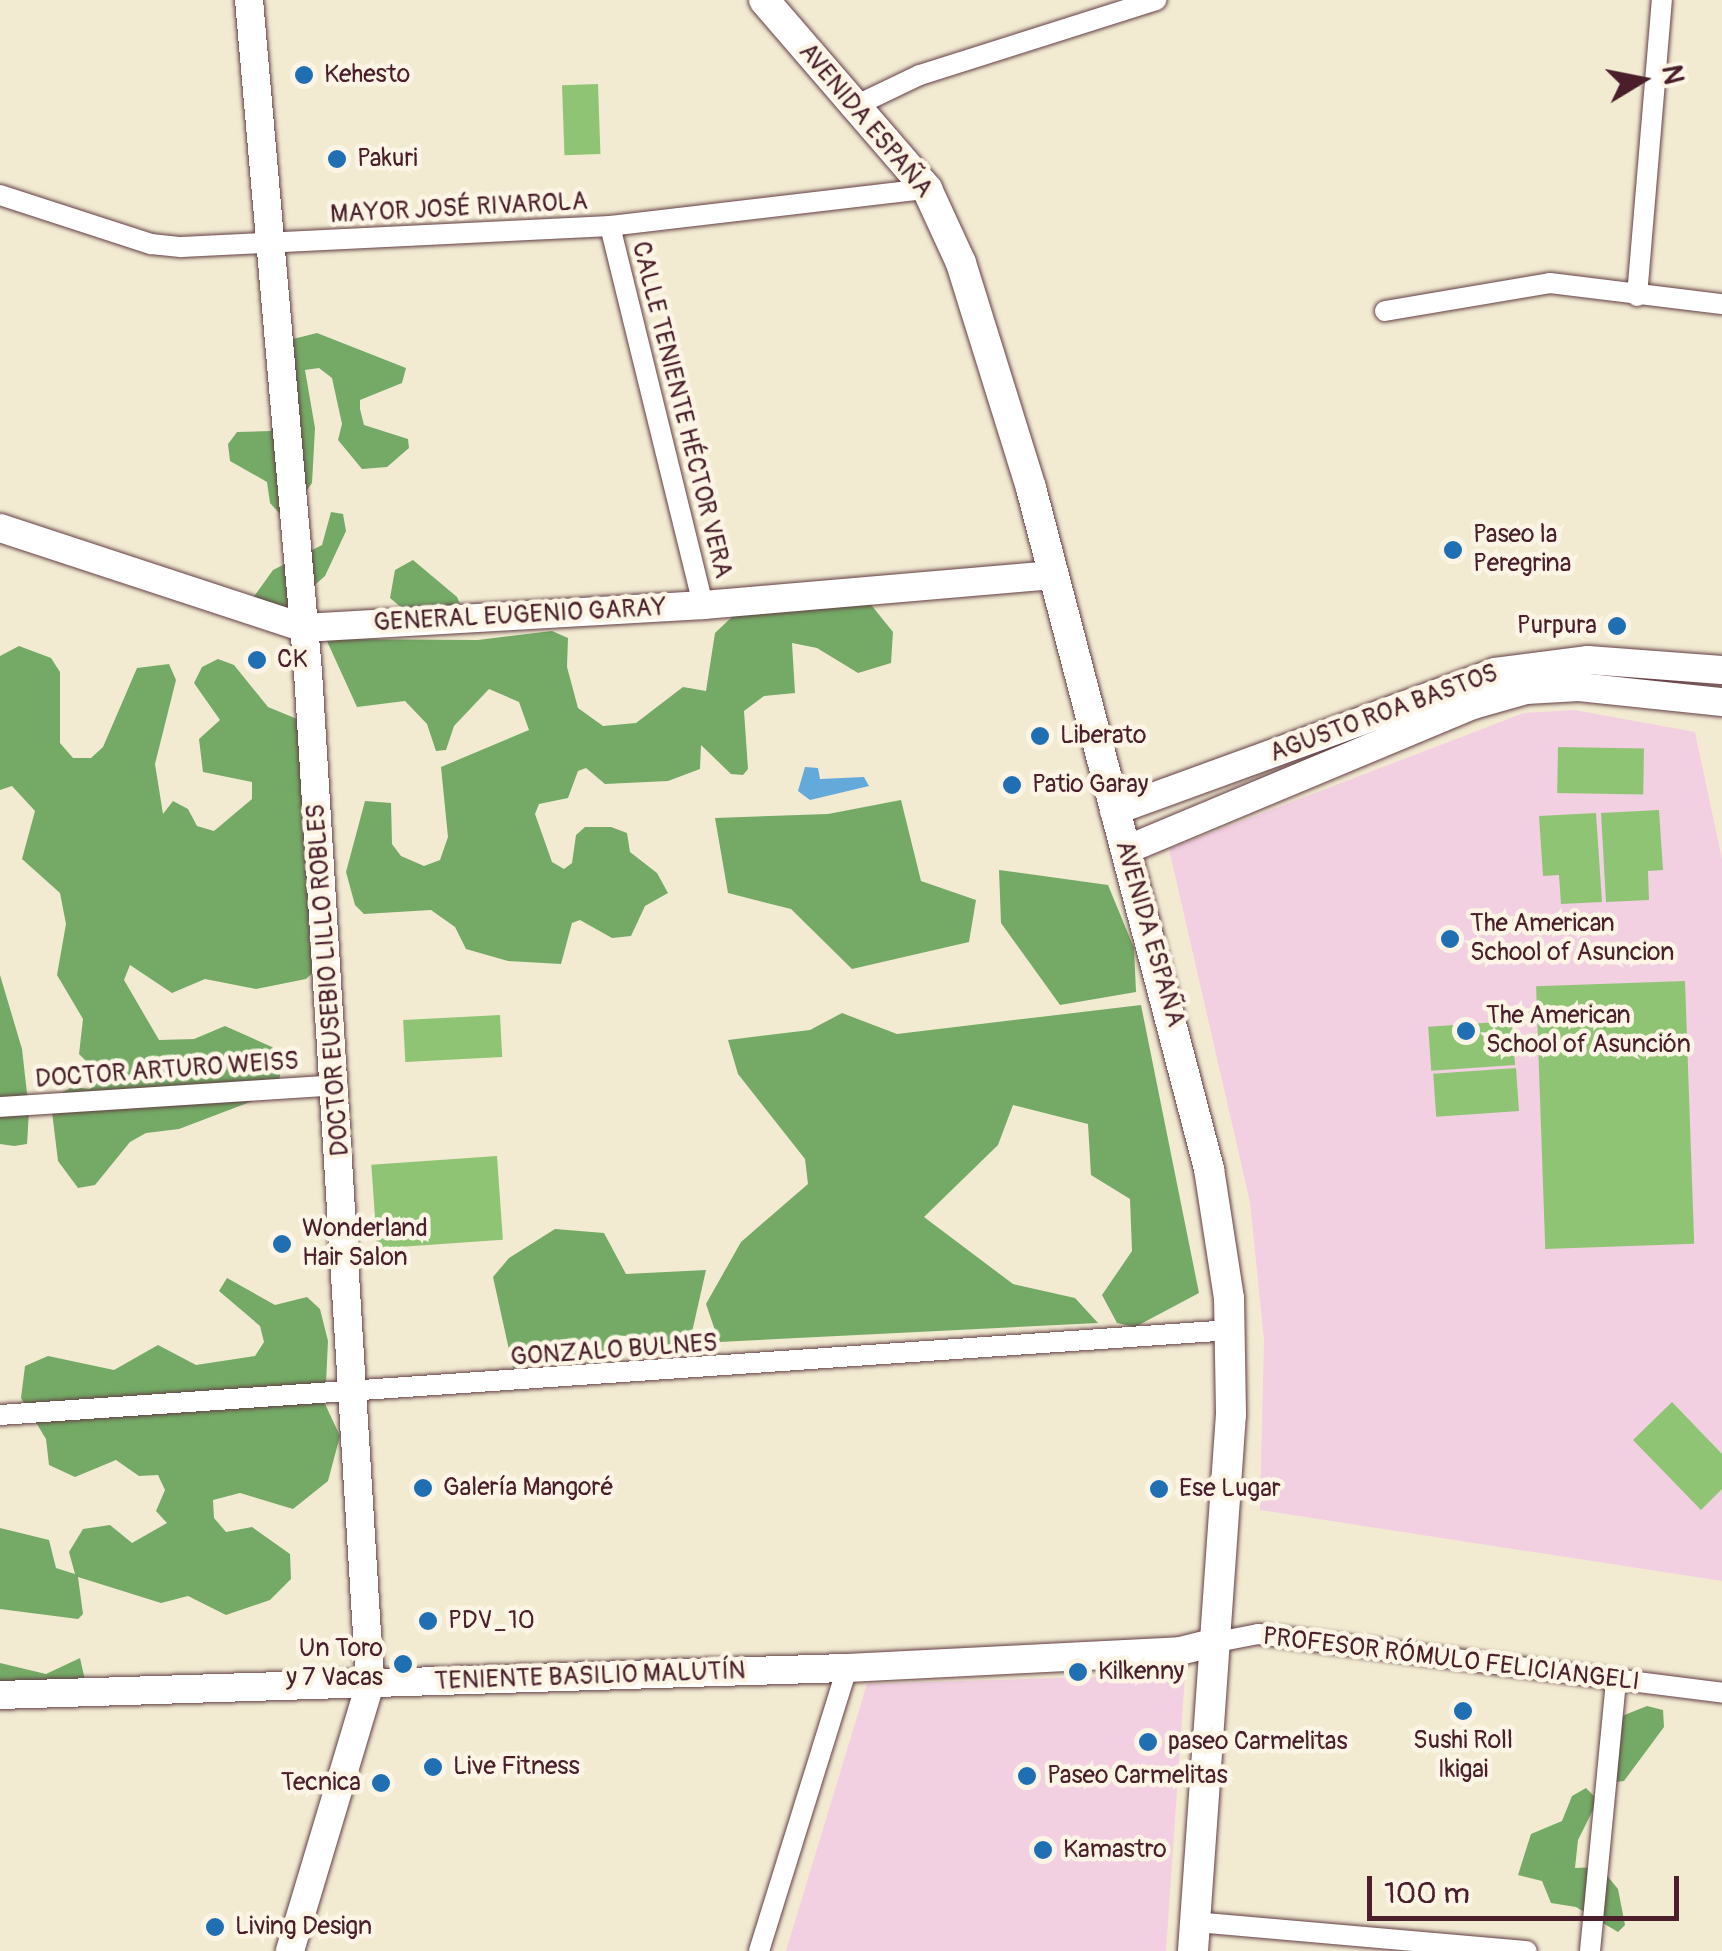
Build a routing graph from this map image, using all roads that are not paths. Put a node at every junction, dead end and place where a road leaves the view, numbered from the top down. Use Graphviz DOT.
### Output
graph roads {
  1 [pos="249,0"];
  2 [pos="764,0"];
  3 [pos="1156,0"];
  4 [pos="1662,0"];
  5 [pos="851,108"];
  6 [pos="927,190"];
  7 [pos="0,196"];
  8 [pos="610,226"];
  9 [pos="274,243"];
  10 [pos="1637,296"];
  11 [pos="1722,304"];
  12 [pos="1385,310"];
  13 [pos="0,528"];
  14 [pos="1054,575"];
  15 [pos="703,605"];
  16 [pos="304,628"];
  17 [pos="1722,670"];
  18 [pos="1722,702"];
  19 [pos="1114,811"];
  20 [pos="1126,850"];
  21 [pos="337,1085"];
  22 [pos="0,1107"];
  23 [pos="1230,1330"];
  24 [pos="354,1394"];
  25 [pos="0,1415"];
  26 [pos="1217,1642"];
  27 [pos="1180,1651"];
  28 [pos="847,1668"];
  29 [pos="1616,1680"];
  30 [pos="370,1684"];
  31 [pos="1722,1693"];
  32 [pos="0,1695"];
  33 [pos="1194,1936"];
  34 [pos="290,1951"];
  35 [pos="759,1951"];
  36 [pos="1527,1951"];
  37 [pos="1590,1951"];
  1 -- 9 [label="street, DOCTOR EUSEBIO LILLO ROBLES"];
  2 -- 5 [label="main road, AVENIDA ESPAÑA"];
  3 -- 5 [label="street"];
  4 -- 10 [label="street"];
  5 -- 6 [label="main road, AVENIDA ESPAÑA"];
  6 -- 8 [label="street, MAYOR JOSÉ RIVAROLA"];
  6 -- 14 [label="main road, AVENIDA ESPAÑA"];
  7 -- 9 [label="street, MAYOR JOSÉ RIVAROLA"];
  8 -- 9 [label="street, MAYOR JOSÉ RIVAROLA"];
  8 -- 15 [label="street, CALLE TENIENTE HÉCTOR VERA"];
  9 -- 16 [label="street, DOCTOR EUSEBIO LILLO ROBLES"];
  10 -- 11 [label="street"];
  10 -- 12 [label="street"];
  13 -- 16 [label="street, GENERAL EUGENIO GARAY"];
  14 -- 15 [label="street, GENERAL EUGENIO GARAY"];
  14 -- 19 [label="main road, AVENIDA ESPAÑA"];
  15 -- 16 [label="street, GENERAL EUGENIO GARAY"];
  16 -- 21 [label="street, DOCTOR EUSEBIO LILLO ROBLES"];
  17 -- 19 [label="street, AGUSTO ROA BASTOS"];
  18 -- 20 [label="street, AGUSTO ROA BASTOS"];
  19 -- 20 [label="main road, AVENIDA ESPAÑA"];
  20 -- 23 [label="main road, AVENIDA ESPAÑA"];
  21 -- 22 [label="street, DOCTOR ARTURO WEISS"];
  21 -- 24 [label="street, DOCTOR EUSEBIO LILLO ROBLES"];
  23 -- 24 [label="street, GONZALO BULNES"];
  23 -- 26 [label="main road, AVENIDA ESPAÑA"];
  24 -- 25 [label="street, GONZALO BULNES"];
  24 -- 30 [label="street, DOCTOR EUSEBIO LILLO ROBLES"];
  26 -- 27 [label="street, PROFESOR RÓMULO FELICIANGELI"];
  26 -- 29 [label="street, PROFESOR RÓMULO FELICIANGELI"];
  26 -- 33 [label="main road, AVENIDA ESPAÑA"];
  27 -- 28 [label="street, TENIENTE BASILIO MALUTÍN"];
  28 -- 30 [label="street, TENIENTE BASILIO MALUTÍN"];
  28 -- 35 [label="street"];
  29 -- 31 [label="street, PROFESOR RÓMULO FELICIANGELI"];
  29 -- 37 [label="street"];
  30 -- 32 [label="street, TENIENTE BASILIO MALUTÍN"];
  30 -- 34 [label="street, DOCTOR EUSEBIO LILLO ROBLES"];
  33 -- 36 [label="street"];
}
